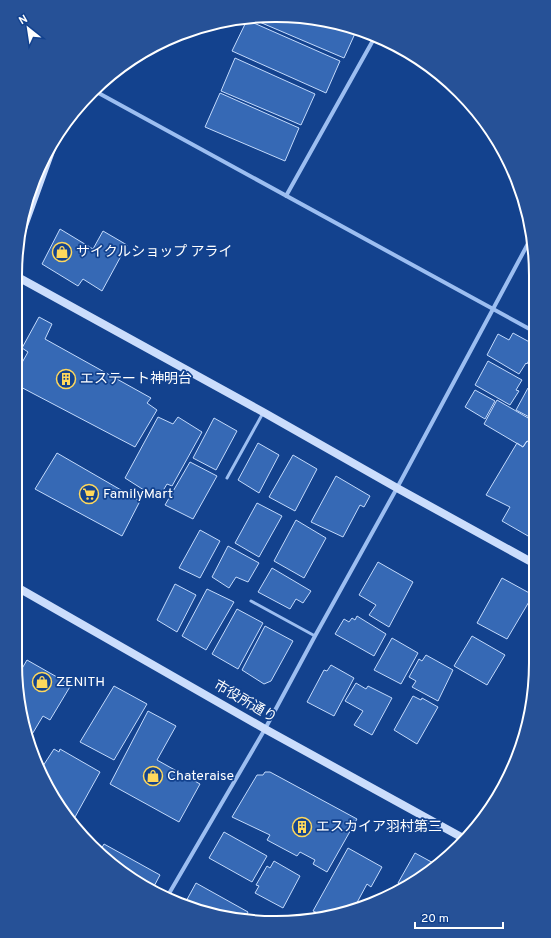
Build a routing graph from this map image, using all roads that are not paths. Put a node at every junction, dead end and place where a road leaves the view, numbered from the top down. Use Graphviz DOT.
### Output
graph roads {
  1 [pos="373,41"];
  2 [pos="99,93"];
  3 [pos="43,175"];
  4 [pos="286,196"];
  5 [pos="34,199"];
  6 [pos="527,245"];
  7 [pos="22,279"];
  8 [pos="492,309"];
  9 [pos="529,329"];
  10 [pos="263,412"];
  11 [pos="227,478"];
  12 [pos="396,488"];
  13 [pos="529,561"];
  14 [pos="22,590"];
  15 [pos="251,601"];
  16 [pos="314,636"];
  17 [pos="265,729"];
  18 [pos="460,836"];
  19 [pos="169,893"];
  1 -- 4 [label="street"];
  2 -- 4 [label="street"];
  3 -- 5 [label="street"];
  4 -- 8 [label="street"];
  6 -- 8 [label="street"];
  7 -- 10 [label="street"];
  8 -- 9 [label="street"];
  8 -- 12 [label="street"];
  10 -- 11 [label="lane"];
  10 -- 12 [label="street"];
  12 -- 13 [label="street"];
  12 -- 16 [label="street"];
  14 -- 17 [label="street, 市役所通り"];
  15 -- 16 [label="lane"];
  16 -- 17 [label="street"];
  17 -- 18 [label="street, 市役所通り"];
  17 -- 19 [label="street"];
}
